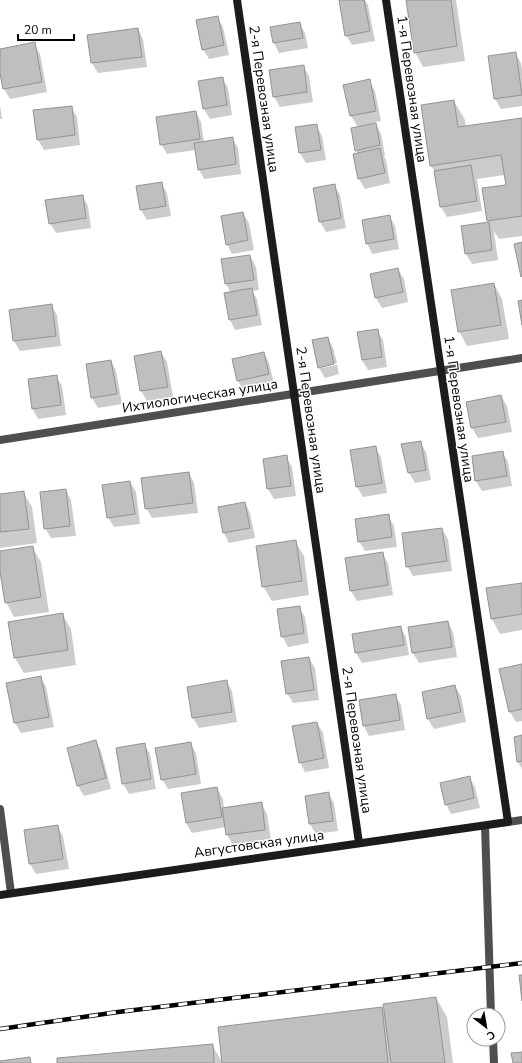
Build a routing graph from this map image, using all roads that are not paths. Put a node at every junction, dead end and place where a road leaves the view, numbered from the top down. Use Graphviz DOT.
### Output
graph roads {
  1 [pos="237,0"];
  2 [pos="386,0"];
  3 [pos="522,358"];
  4 [pos="440,371"];
  5 [pos="294,394"];
  6 [pos="0,440"];
  7 [pos="0,809"];
  8 [pos="522,820"];
  9 [pos="508,822"];
  10 [pos="485,826"];
  11 [pos="359,843"];
  12 [pos="11,893"];
  13 [pos="0,895"];
  14 [pos="491,1007"];
  15 [pos="493,1047"];
  16 [pos="494,1063"];
  1 -- 5 [label="street, 2-я Перевозная улица"];
  2 -- 4 [label="street, 1-я Перевозная улица"];
  3 -- 4 [label="street, Ихтиологическая улица"];
  4 -- 5 [label="street, Ихтиологическая улица"];
  4 -- 9 [label="street, 1-я Перевозная улица"];
  5 -- 6 [label="street, Ихтиологическая улица"];
  5 -- 11 [label="street, 2-я Перевозная улица"];
  7 -- 12 [label="street"];
  8 -- 9 [label="street, Августовская улица"];
  9 -- 10 [label="street, Августовская улица"];
  10 -- 11 [label="street, Августовская улица"];
  10 -- 14 [label="street"];
  11 -- 12 [label="street, Августовская улица"];
  12 -- 13 [label="street, Августовская улица"];
  15 -- 16 [label="street"];
}
